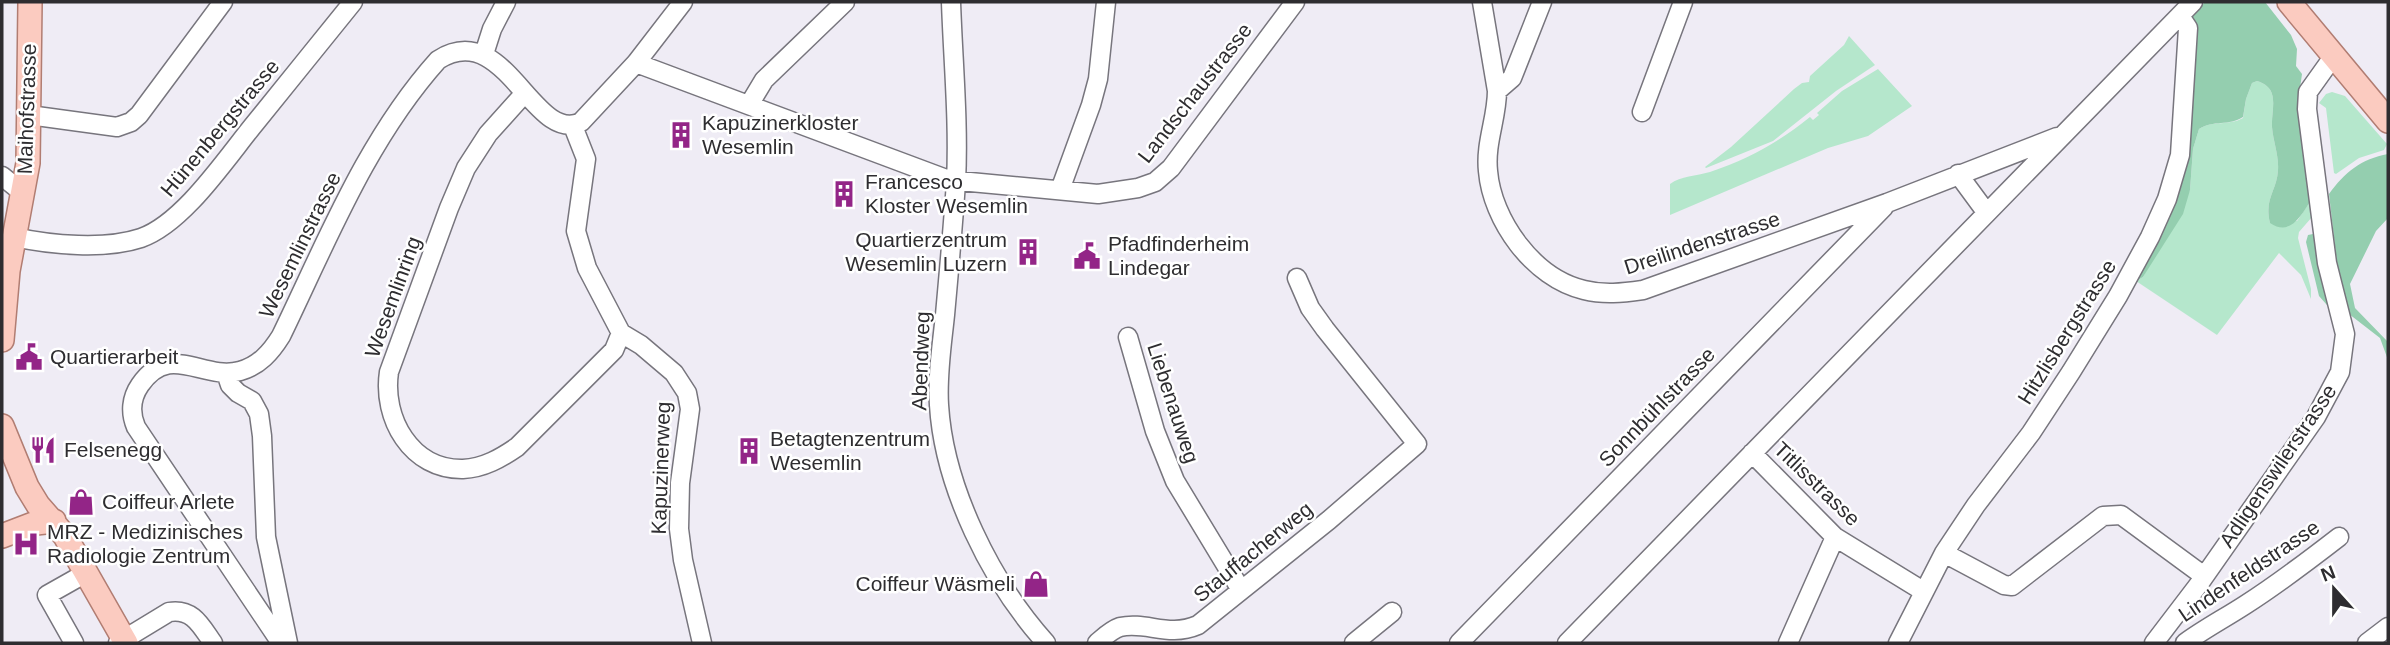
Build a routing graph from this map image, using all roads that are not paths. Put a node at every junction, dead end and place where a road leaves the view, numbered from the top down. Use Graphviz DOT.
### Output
graph roads {
  1 [pos="30,2"];
  2 [pos="223,2"];
  3 [pos="353,2"];
  4 [pos="506,2"];
  5 [pos="683,2"];
  6 [pos="845,2"];
  7 [pos="951,2"];
  8 [pos="1106,2"];
  9 [pos="1294,2"];
  10 [pos="1482,2"];
  11 [pos="1542,2"];
  12 [pos="1683,2"];
  13 [pos="2193,2"];
  14 [pos="2288,2"];
  15 [pos="2180,16"];
  16 [pos="484,54"];
  17 [pos="2333,57"];
  18 [pos="636,63"];
  19 [pos="1497,91"];
  20 [pos="524,94"];
  21 [pos="749,105"];
  22 [pos="1642,111"];
  23 [pos="29,115"];
  24 [pos="2388,121"];
  25 [pos="573,126"];
  26 [pos="2060,136"];
  27 [pos="1958,174"];
  28 [pos="2,176"];
  29 [pos="956,181"];
  30 [pos="1060,190"];
  31 [pos="23,193"];
  32 [pos="1887,203"];
  33 [pos="1986,212"];
  34 [pos="14,237"];
  35 [pos="1297,278"];
  36 [pos="621,333"];
  37 [pos="1128,337"];
  38 [pos="2,340"];
  39 [pos="226,373"];
  40 [pos="2,426"];
  41 [pos="1752,453"];
  42 [pos="54,521"];
  43 [pos="2,536"];
  44 [pos="1835,537"];
  45 [pos="2339,537"];
  46 [pos="1944,553"];
  47 [pos="86,573"];
  48 [pos="2204,576"];
  49 [pos="1241,590"];
  50 [pos="1923,592"];
  51 [pos="1392,612"];
  52 [pos="2388,627"];
  53 [pos="123,642"];
  54 [pos="74,643"];
  55 [pos="213,643"];
  56 [pos="281,643"];
  57 [pos="288,643"];
  58 [pos="702,643"];
  59 [pos="1046,643"];
  60 [pos="1097,643"];
  61 [pos="1354,643"];
  62 [pos="1459,643"];
  63 [pos="1567,643"];
  64 [pos="1788,643"];
  65 [pos="1898,643"];
  66 [pos="2154,643"];
  67 [pos="2185,643"];
  68 [pos="2367,643"];
  1 -- 23 [label="main road, Maihofstrasse"];
  2 -- 23 [label="street"];
  3 -- 34 [label="street, Hünenbergstrasse"];
  4 -- 16 [label="street"];
  5 -- 18 [label="street"];
  6 -- 21 [label="street"];
  7 -- 29 [label="street, Abendweg"];
  8 -- 30 [label="street"];
  9 -- 30 [label="street, Landschaustrasse"];
  10 -- 19 [label="street"];
  11 -- 19 [label="street, Dreilindenstrasse"];
  12 -- 22 [label="street"];
  13 -- 15 [label="street"];
  14 -- 17 [label="main road"];
  15 -- 26 [label="street"];
  15 -- 46 [label="street, Hitzlisbergstrasse"];
  16 -- 20 [label="street"];
  16 -- 39 [label="street, Wesemlinstrasse"];
  17 -- 24 [label="main road"];
  17 -- 48 [label="street, Adligenswilerstrasse"];
  18 -- 21 [label="street, Landschaustrasse"];
  18 -- 25 [label="street"];
  19 -- 32 [label="street, Dreilindenstrasse"];
  20 -- 25 [label="street"];
  20 -- 36 [label="street, Wesemlinring"];
  21 -- 29 [label="street, Landschaustrasse"];
  23 -- 31 [label="main road, Maihofstrasse"];
  25 -- 36 [label="street, Kapuzinerweg"];
  26 -- 27 [label="street, Dreilindenstrasse"];
  26 -- 33 [label="street"];
  27 -- 32 [label="street, Dreilindenstrasse"];
  27 -- 33 [label="street"];
  28 -- 31 [label="street"];
  29 -- 30 [label="street, Landschaustrasse"];
  29 -- 59 [label="street, Abendweg"];
  31 -- 34 [label="main road, Maihofstrasse"];
  32 -- 62 [label="street, Sonnbühlstrasse"];
  33 -- 41 [label="street"];
  34 -- 38 [label="main road, Maihofstrasse"];
  35 -- 49 [label="street, Stauffacherweg"];
  36 -- 58 [label="street, Kapuzinerweg"];
  37 -- 49 [label="street, Liebenauweg"];
  39 -- 56 [label="street"];
  39 -- 57 [label="street"];
  40 -- 42 [label="main road"];
  41 -- 44 [label="street, Titlisstrasse"];
  41 -- 63 [label="street"];
  42 -- 43 [label="main road"];
  42 -- 47 [label="main road"];
  44 -- 50 [label="street, Titlisstrasse"];
  44 -- 64 [label="street"];
  45 -- 67 [label="street, Lindenfeldstrasse"];
  46 -- 48 [label="street"];
  46 -- 50 [label="street, Hitzlisbergstrasse"];
  47 -- 53 [label="main road"];
  47 -- 54 [label="street"];
  48 -- 66 [label="street, Adligenswilerstrasse"];
  49 -- 60 [label="street, Stauffacherweg"];
  50 -- 65 [label="street, Hitzlisbergstrasse"];
  51 -- 61 [label="street"];
  52 -- 68 [label="street"];
  53 -- 55 [label="street"];
}
